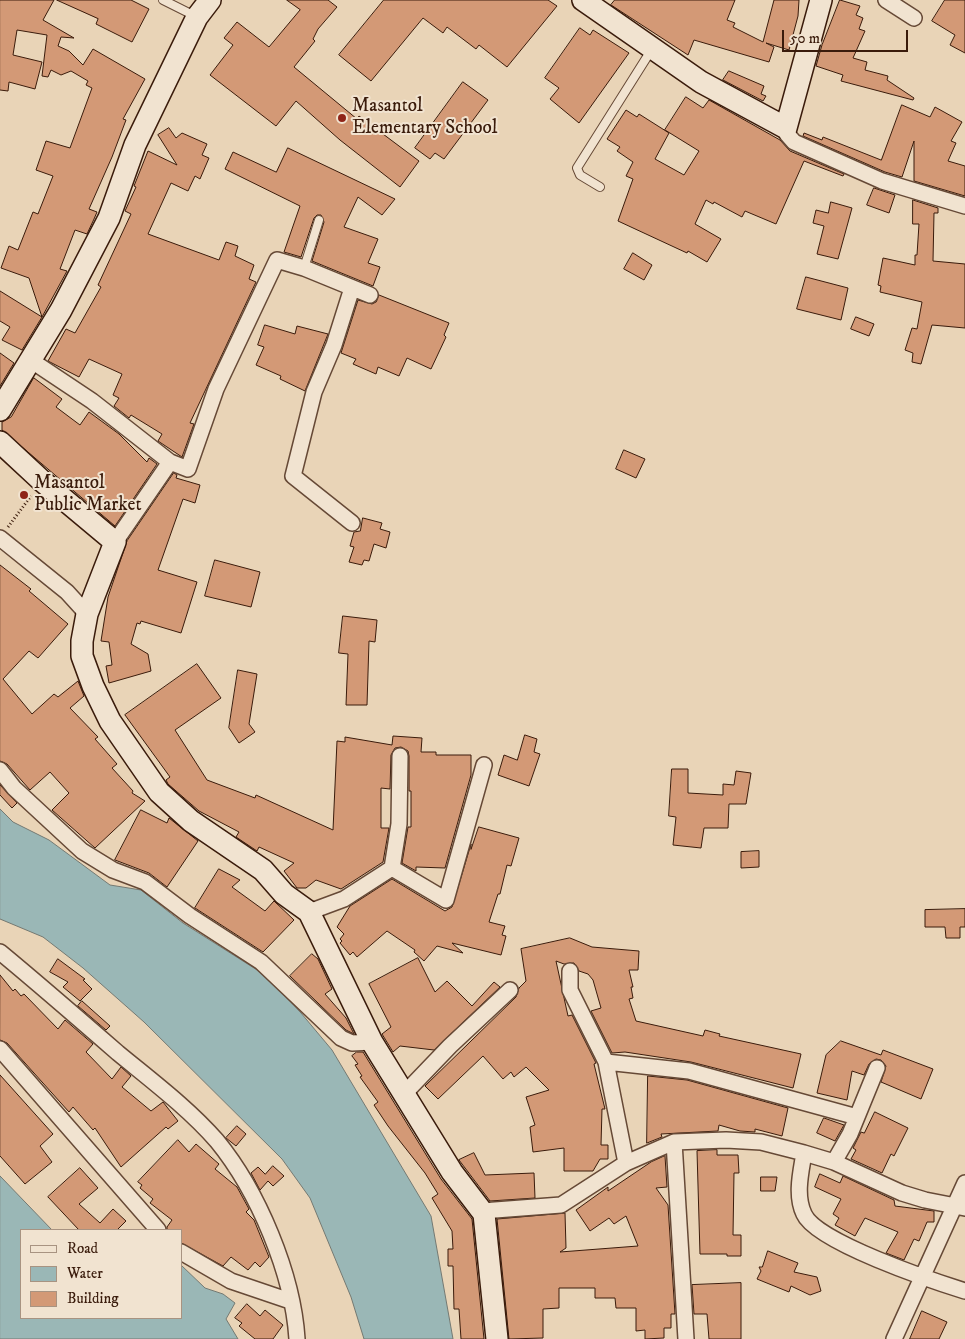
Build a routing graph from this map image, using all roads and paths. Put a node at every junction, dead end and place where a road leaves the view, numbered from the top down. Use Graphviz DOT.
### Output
graph roads {
  1 [pos="163,0"];
  2 [pos="210,0"];
  3 [pos="583,0"];
  4 [pos="821,0"];
  5 [pos="886,0"];
  6 [pos="197,17"];
  7 [pos="914,18"];
  8 [pos="652,49"];
  9 [pos="786,128"];
  10 [pos="600,187"];
  11 [pos="965,206"];
  12 [pos="319,220"];
  13 [pos="304,268"];
  14 [pos="352,288"];
  15 [pos="370,295"];
  16 [pos="32,361"];
  17 [pos="0,410"];
  18 [pos="0,442"];
  19 [pos="170,462"];
  20 [pos="42,481"];
  21 [pos="352,524"];
  22 [pos="3,534"];
  23 [pos="114,542"];
  24 [pos="87,614"];
  25 [pos="400,756"];
  26 [pos="484,765"];
  27 [pos="0,770"];
  28 [pos="392,868"];
  29 [pos="309,912"];
  30 [pos="0,952"];
  31 [pos="570,971"];
  32 [pos="510,990"];
  33 [pos="372,1042"];
  34 [pos="0,1049"];
  35 [pos="606,1062"];
  36 [pos="877,1068"];
  37 [pos="404,1095"];
  38 [pos="857,1117"];
  39 [pos="674,1142"];
  40 [pos="804,1153"];
  41 [pos="834,1162"];
  42 [pos="626,1163"];
  43 [pos="965,1183"];
  44 [pos="960,1207"];
  45 [pos="482,1210"];
  46 [pos="157,1229"];
  47 [pos="182,1253"];
  48 [pos="923,1277"];
  49 [pos="965,1291"];
  50 [pos="290,1301"];
  51 [pos="297,1339"];
  52 [pos="497,1339"];
  53 [pos="686,1339"];
  54 [pos="894,1339"];
  1 -- 6 [label="lane"];
  2 -- 6 [label="main road"];
  3 -- 8 [label="main road"];
  4 -- 9 [label="main road"];
  5 -- 7 [label="street"];
  6 -- 16 [label="main road"];
  8 -- 9 [label="main road"];
  8 -- 10 [label="lane"];
  9 -- 11 [label="street"];
  12 -- 13 [label="lane"];
  13 -- 14 [label="street"];
  13 -- 19 [label="street"];
  14 -- 15 [label="street"];
  14 -- 21 [label="street"];
  16 -- 17 [label="main road"];
  16 -- 19 [label="street"];
  18 -- 20 [label="main road"];
  19 -- 23 [label="street"];
  20 -- 22 [label="path"];
  20 -- 23 [label="main road"];
  22 -- 24 [label="street"];
  23 -- 24 [label="main road"];
  24 -- 29 [label="main road"];
  25 -- 28 [label="street"];
  26 -- 28 [label="street"];
  27 -- 33 [label="street"];
  28 -- 29 [label="street"];
  29 -- 33 [label="main road"];
  30 -- 50 [label="street"];
  31 -- 35 [label="street"];
  32 -- 37 [label="street"];
  33 -- 37 [label="main road"];
  34 -- 46 [label="street"];
  35 -- 38 [label="street"];
  35 -- 42 [label="street"];
  36 -- 38 [label="street"];
  37 -- 45 [label="main road"];
  38 -- 41 [label="street"];
  39 -- 40 [label="street"];
  39 -- 42 [label="street"];
  39 -- 53 [label="street"];
  40 -- 41 [label="street"];
  40 -- 48 [label="street"];
  41 -- 44 [label="street"];
  42 -- 45 [label="street"];
  43 -- 44 [label="street"];
  44 -- 48 [label="street"];
  45 -- 52 [label="main road"];
  47 -- 50 [label="street"];
  48 -- 49 [label="street"];
  48 -- 54 [label="street"];
  50 -- 51 [label="street"];
}
